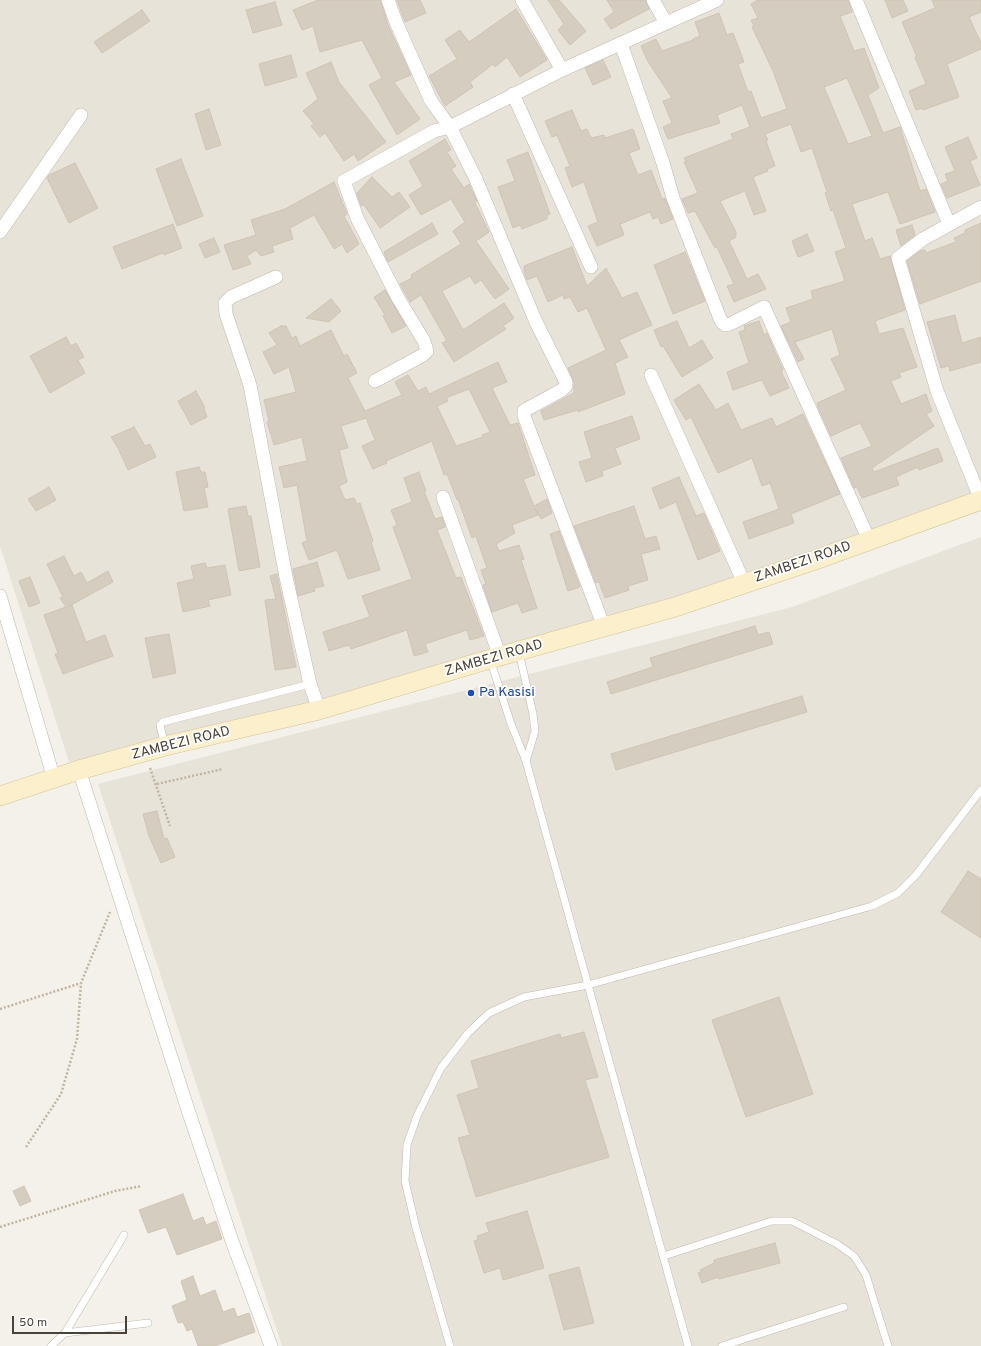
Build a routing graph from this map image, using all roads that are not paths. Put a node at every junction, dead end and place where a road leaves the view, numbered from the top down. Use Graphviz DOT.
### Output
graph roads {
  1 [pos="388,0"];
  2 [pos="522,0"];
  3 [pos="653,0"];
  4 [pos="717,0"];
  5 [pos="856,0"];
  6 [pos="666,23"];
  7 [pos="621,44"];
  8 [pos="562,70"];
  9 [pos="513,94"];
  10 [pos="81,115"];
  11 [pos="450,128"];
  12 [pos="981,207"];
  13 [pos="949,224"];
  14 [pos="0,232"];
  15 [pos="592,267"];
  16 [pos="276,276"];
  17 [pos="651,375"];
  18 [pos="374,380"];
  19 [pos="443,497"];
  20 [pos="981,500"];
  21 [pos="869,540"];
  22 [pos="744,583"];
  23 [pos="0,596"];
  24 [pos="604,627"];
  25 [pos="519,652"];
  26 [pos="495,658"];
  27 [pos="310,684"];
  28 [pos="319,710"];
  29 [pos="165,746"];
  30 [pos="526,761"];
  31 [pos="79,770"];
  32 [pos="54,779"];
  33 [pos="981,790"];
  34 [pos="0,796"];
  35 [pos="588,985"];
  36 [pos="124,1235"];
  37 [pos="664,1256"];
  38 [pos="844,1307"];
  39 [pos="148,1323"];
  40 [pos="65,1333"];
  41 [pos="51,1346"];
  42 [pos="271,1346"];
  43 [pos="450,1346"];
  44 [pos="688,1346"];
  45 [pos="722,1346"];
  46 [pos="888,1346"];
  1 -- 11 [label="street"];
  2 -- 8 [label="street"];
  3 -- 6 [label="street"];
  4 -- 6 [label="street"];
  5 -- 13 [label="street"];
  6 -- 7 [label="street"];
  7 -- 8 [label="street"];
  7 -- 21 [label="street"];
  8 -- 9 [label="street"];
  9 -- 11 [label="street"];
  9 -- 15 [label="street"];
  10 -- 14 [label="street"];
  11 -- 18 [label="street"];
  11 -- 24 [label="street"];
  12 -- 13 [label="street"];
  13 -- 20 [label="street"];
  16 -- 27 [label="street"];
  17 -- 22 [label="street"];
  19 -- 26 [label="street"];
  20 -- 21 [label="main road, ZAMBEZI ROAD"];
  21 -- 22 [label="main road, ZAMBEZI ROAD"];
  22 -- 24 [label="main road, ZAMBEZI ROAD"];
  23 -- 32 [label="street"];
  24 -- 25 [label="main road, ZAMBEZI ROAD"];
  25 -- 26 [label="main road, ZAMBEZI ROAD"];
  25 -- 30 [label="lane"];
  26 -- 28 [label="main road, ZAMBEZI ROAD"];
  26 -- 30 [label="lane"];
  27 -- 28 [label="street"];
  27 -- 29 [label="lane"];
  28 -- 29 [label="main road, ZAMBEZI ROAD"];
  29 -- 31 [label="main road, ZAMBEZI ROAD"];
  30 -- 35 [label="lane"];
  31 -- 32 [label="main road, ZAMBEZI ROAD"];
  31 -- 42 [label="street"];
  32 -- 34 [label="main road, ZAMBEZI ROAD"];
  33 -- 35 [label="lane"];
  35 -- 37 [label="lane"];
  35 -- 43 [label="lane"];
  36 -- 40 [label="lane"];
  37 -- 44 [label="lane"];
  37 -- 46 [label="lane"];
  38 -- 45 [label="lane"];
  39 -- 40 [label="lane"];
  40 -- 41 [label="lane"];
}
